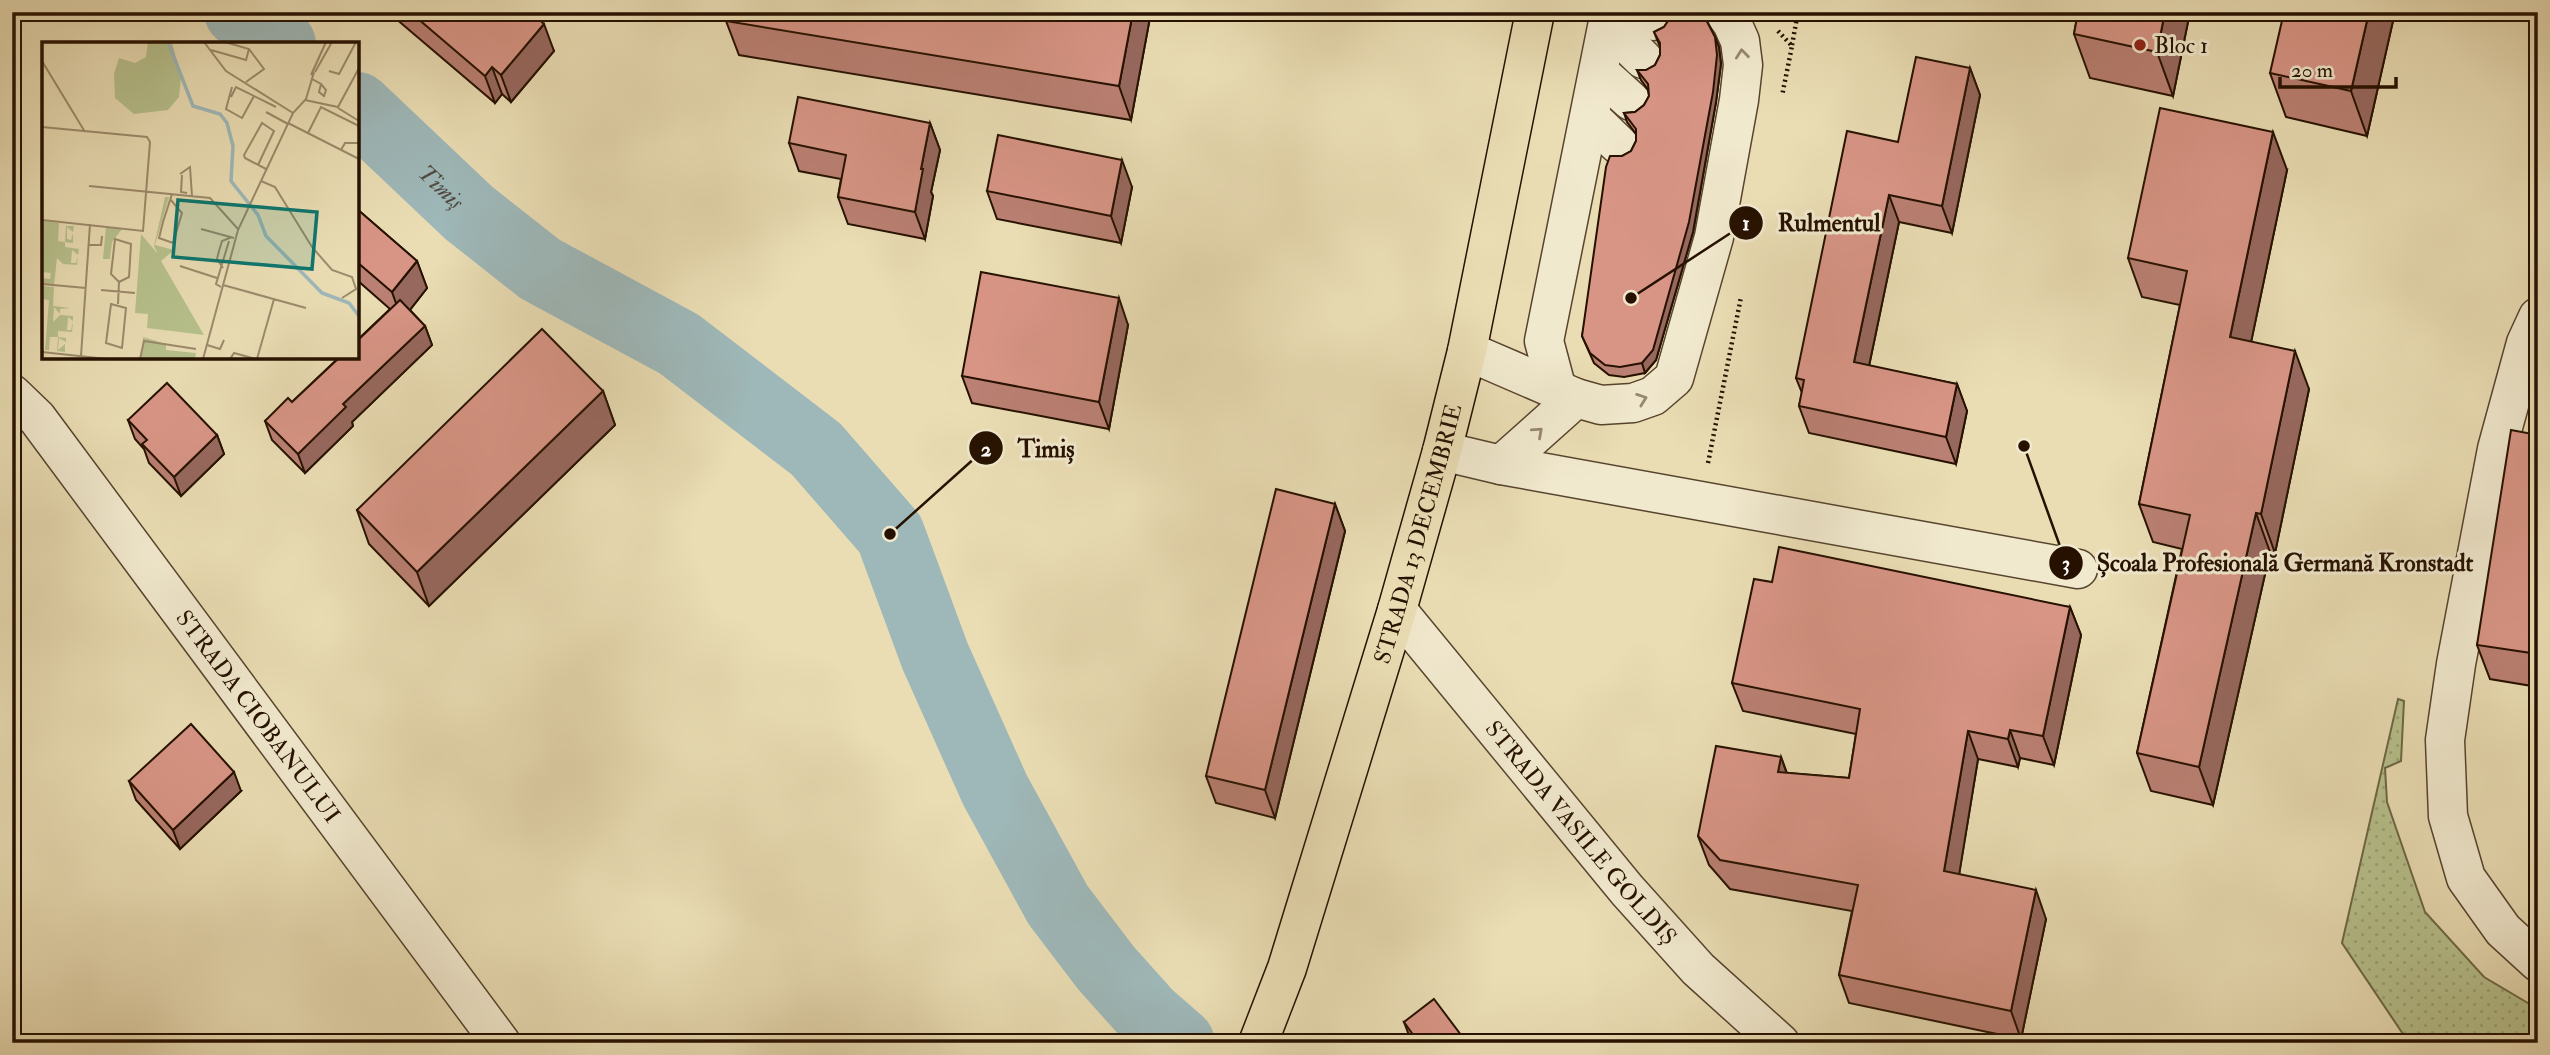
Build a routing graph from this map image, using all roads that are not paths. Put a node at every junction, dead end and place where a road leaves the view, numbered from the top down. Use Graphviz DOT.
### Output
graph roads {
  1 [pos="1535,12"];
  2 [pos="1724,12"];
  3 [pos="1609,19"];
  4 [pos="1643,59"];
  5 [pos="1599,72"];
  6 [pos="1631,101"];
  7 [pos="1590,117"];
  8 [pos="1619,145"];
  9 [pos="1582,161"];
  10 [pos="1609,187"];
  11 [pos="2538,317"];
  12 [pos="1467,351"];
  13 [pos="12,394"];
  14 [pos="1567,394"];
  15 [pos="1442,450"];
  16 [pos="1501,466"];
  17 [pos="2078,569"];
  18 [pos="1397,610"];
  19 [pos="2538,962"];
  20 [pos="501,1043"];
  21 [pos="1258,1043"];
  22 [pos="1780,1043"];
  1 -- 12 [label="main road, STRADA 13 DECEMBRIE"];
  14 -- 2 [label="street, one-way"];
  3 -- 4 [label="street"];
  3 -- 5 [label="street"];
  5 -- 6 [label="street"];
  5 -- 7 [label="street"];
  7 -- 8 [label="street"];
  7 -- 9 [label="street"];
  9 -- 10 [label="street"];
  9 -- 14 [label="street"];
  11 -- 19 [label="street"];
  12 -- 14 [label="street"];
  12 -- 15 [label="main road, STRADA 13 DECEMBRIE"];
  13 -- 20 [label="street, STRADA CIOBANULUI"];
  16 -- 14 [label="street, one-way"];
  15 -- 16 [label="street"];
  15 -- 18 [label="main road, STRADA 13 DECEMBRIE"];
  16 -- 17 [label="street"];
  18 -- 21 [label="main road, STRADA 13 DECEMBRIE"];
  18 -- 22 [label="street, STRADA VASILE GOLDIȘ"];
}
